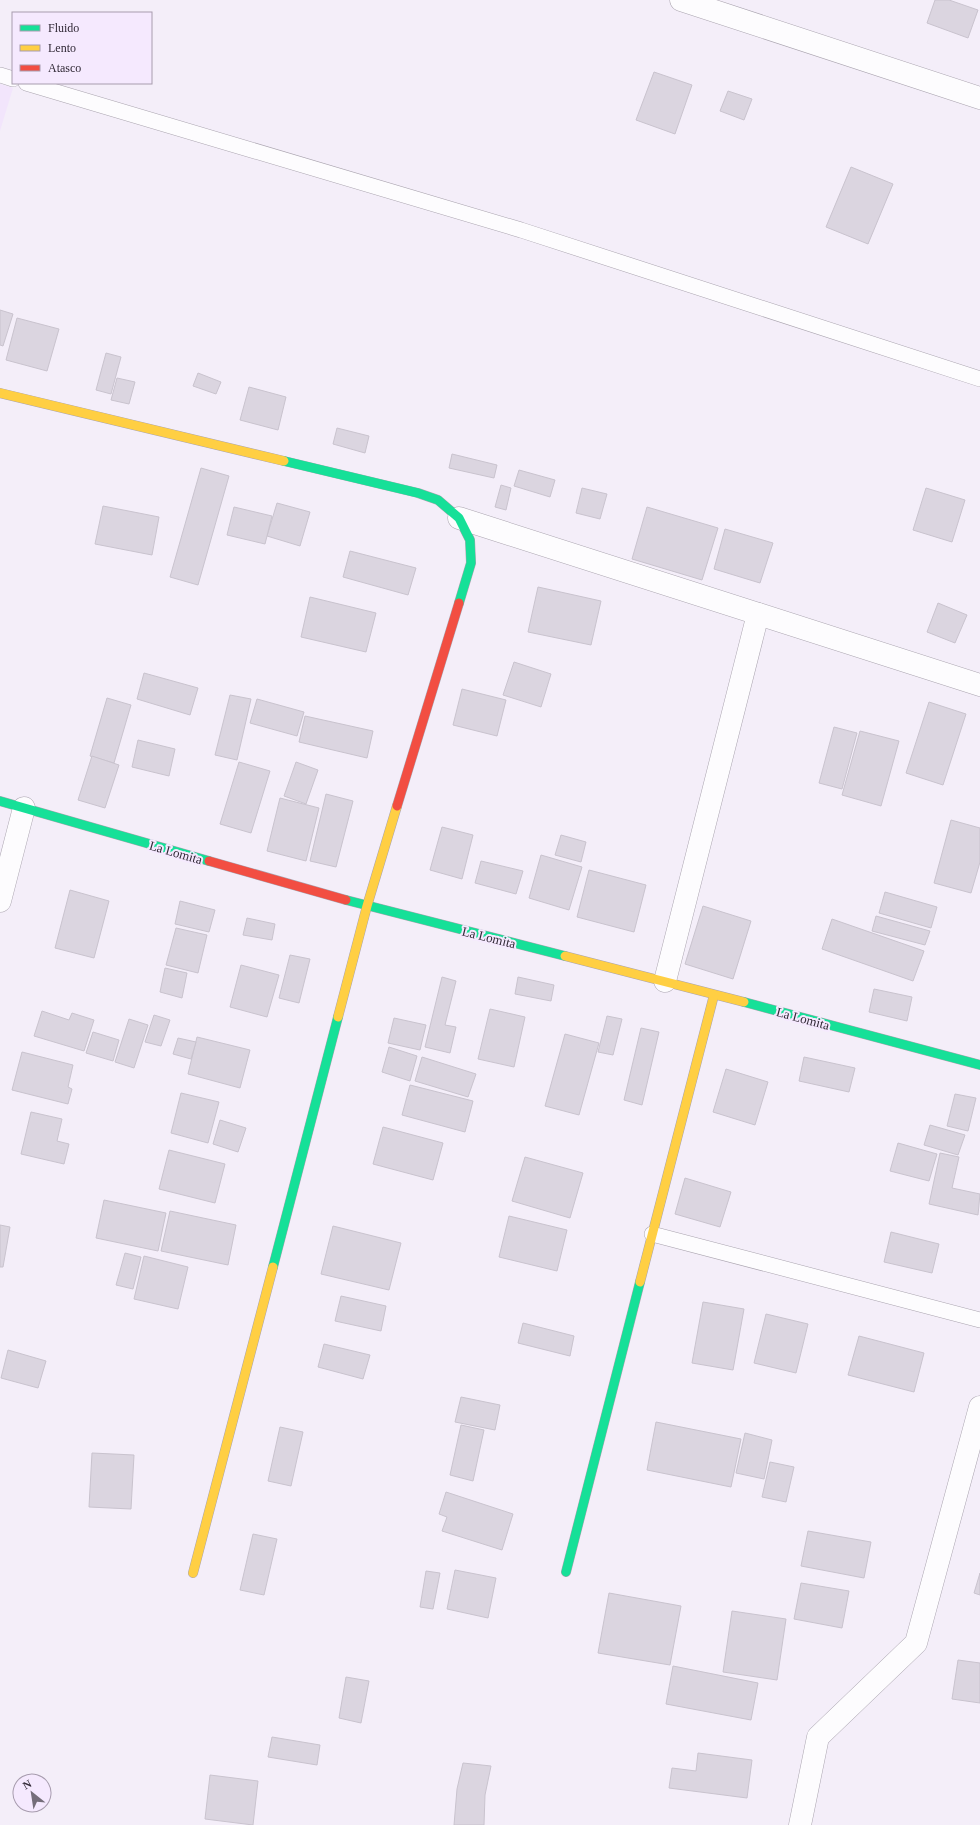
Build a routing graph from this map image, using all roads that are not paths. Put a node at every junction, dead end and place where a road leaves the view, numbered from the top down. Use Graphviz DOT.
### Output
graph roads {
  1 [pos="681,0"];
  2 [pos="0,75"];
  3 [pos="12,79"];
  4 [pos="29,84"];
  5 [pos="980,98"];
  6 [pos="980,379"];
  7 [pos="0,393"];
  8 [pos="459,518"];
  9 [pos="758,614"];
  10 [pos="980,685"];
  11 [pos="0,801"];
  12 [pos="24,808"];
  13 [pos="0,901"];
  14 [pos="367,906"];
  15 [pos="665,982"];
  16 [pos="714,995"];
  17 [pos="980,1065"];
  18 [pos="652,1234"];
  19 [pos="980,1320"];
  20 [pos="980,1407"];
  21 [pos="566,1572"];
  22 [pos="194,1573"];
  23 [pos="800,1825"];
  1 -- 5 [label="street"];
  2 -- 3 [label="lane"];
  4 -- 6 [label="lane"];
  7 -- 8 [label="street"];
  8 -- 9 [label="street"];
  8 -- 14 [label="street"];
  9 -- 10 [label="street"];
  9 -- 15 [label="street"];
  11 -- 12 [label="street, La Lomita"];
  12 -- 13 [label="street"];
  12 -- 14 [label="street, La Lomita"];
  14 -- 15 [label="street, La Lomita"];
  14 -- 22 [label="street"];
  15 -- 16 [label="street, La Lomita"];
  16 -- 17 [label="street, La Lomita"];
  16 -- 18 [label="street"];
  18 -- 19 [label="lane"];
  18 -- 21 [label="street"];
  20 -- 23 [label="street"];
}
